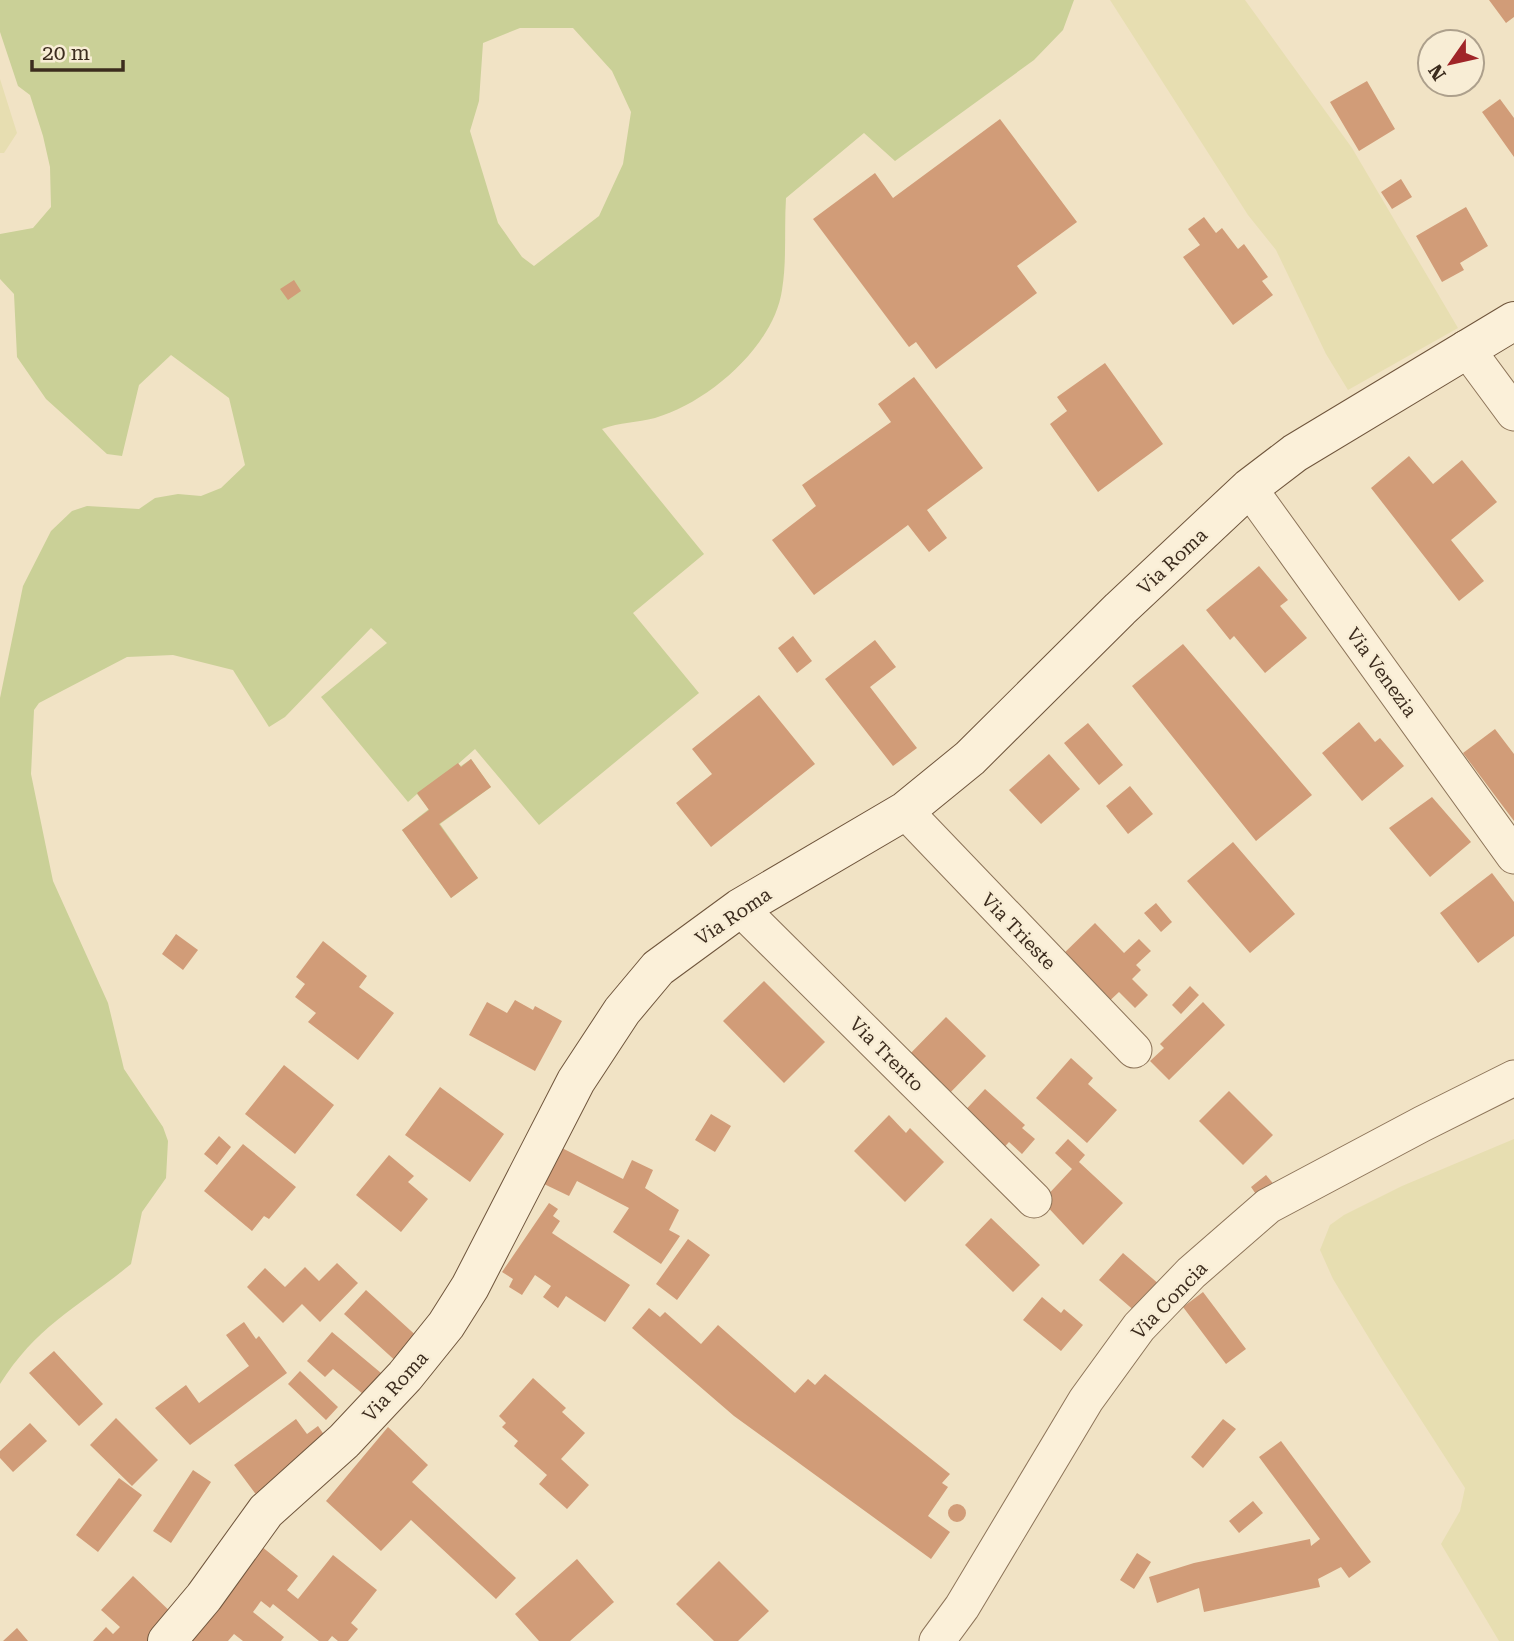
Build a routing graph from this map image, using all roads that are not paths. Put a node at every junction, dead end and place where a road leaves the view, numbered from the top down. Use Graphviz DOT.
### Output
graph roads {
  1 [pos="1514,321"];
  2 [pos="1466,348"];
  3 [pos="1514,414"];
  4 [pos="1249,488"];
  5 [pos="905,811"];
  6 [pos="1514,856"];
  7 [pos="740,908"];
  8 [pos="1134,1050"];
  9 [pos="1514,1079"];
  10 [pos="1034,1200"];
  11 [pos="167,1641"];
  12 [pos="937,1641"];
  1 -- 2 [label="main road, Via Roma"];
  2 -- 3 [label="street"];
  2 -- 4 [label="main road, Via Roma"];
  4 -- 5 [label="main road, Via Roma"];
  4 -- 6 [label="street, Via Venezia"];
  5 -- 7 [label="main road, Via Roma"];
  5 -- 8 [label="street, Via Trieste"];
  7 -- 10 [label="street, Via Trento"];
  7 -- 11 [label="main road, Via Roma"];
  9 -- 12 [label="street, Via Concia"];
}
